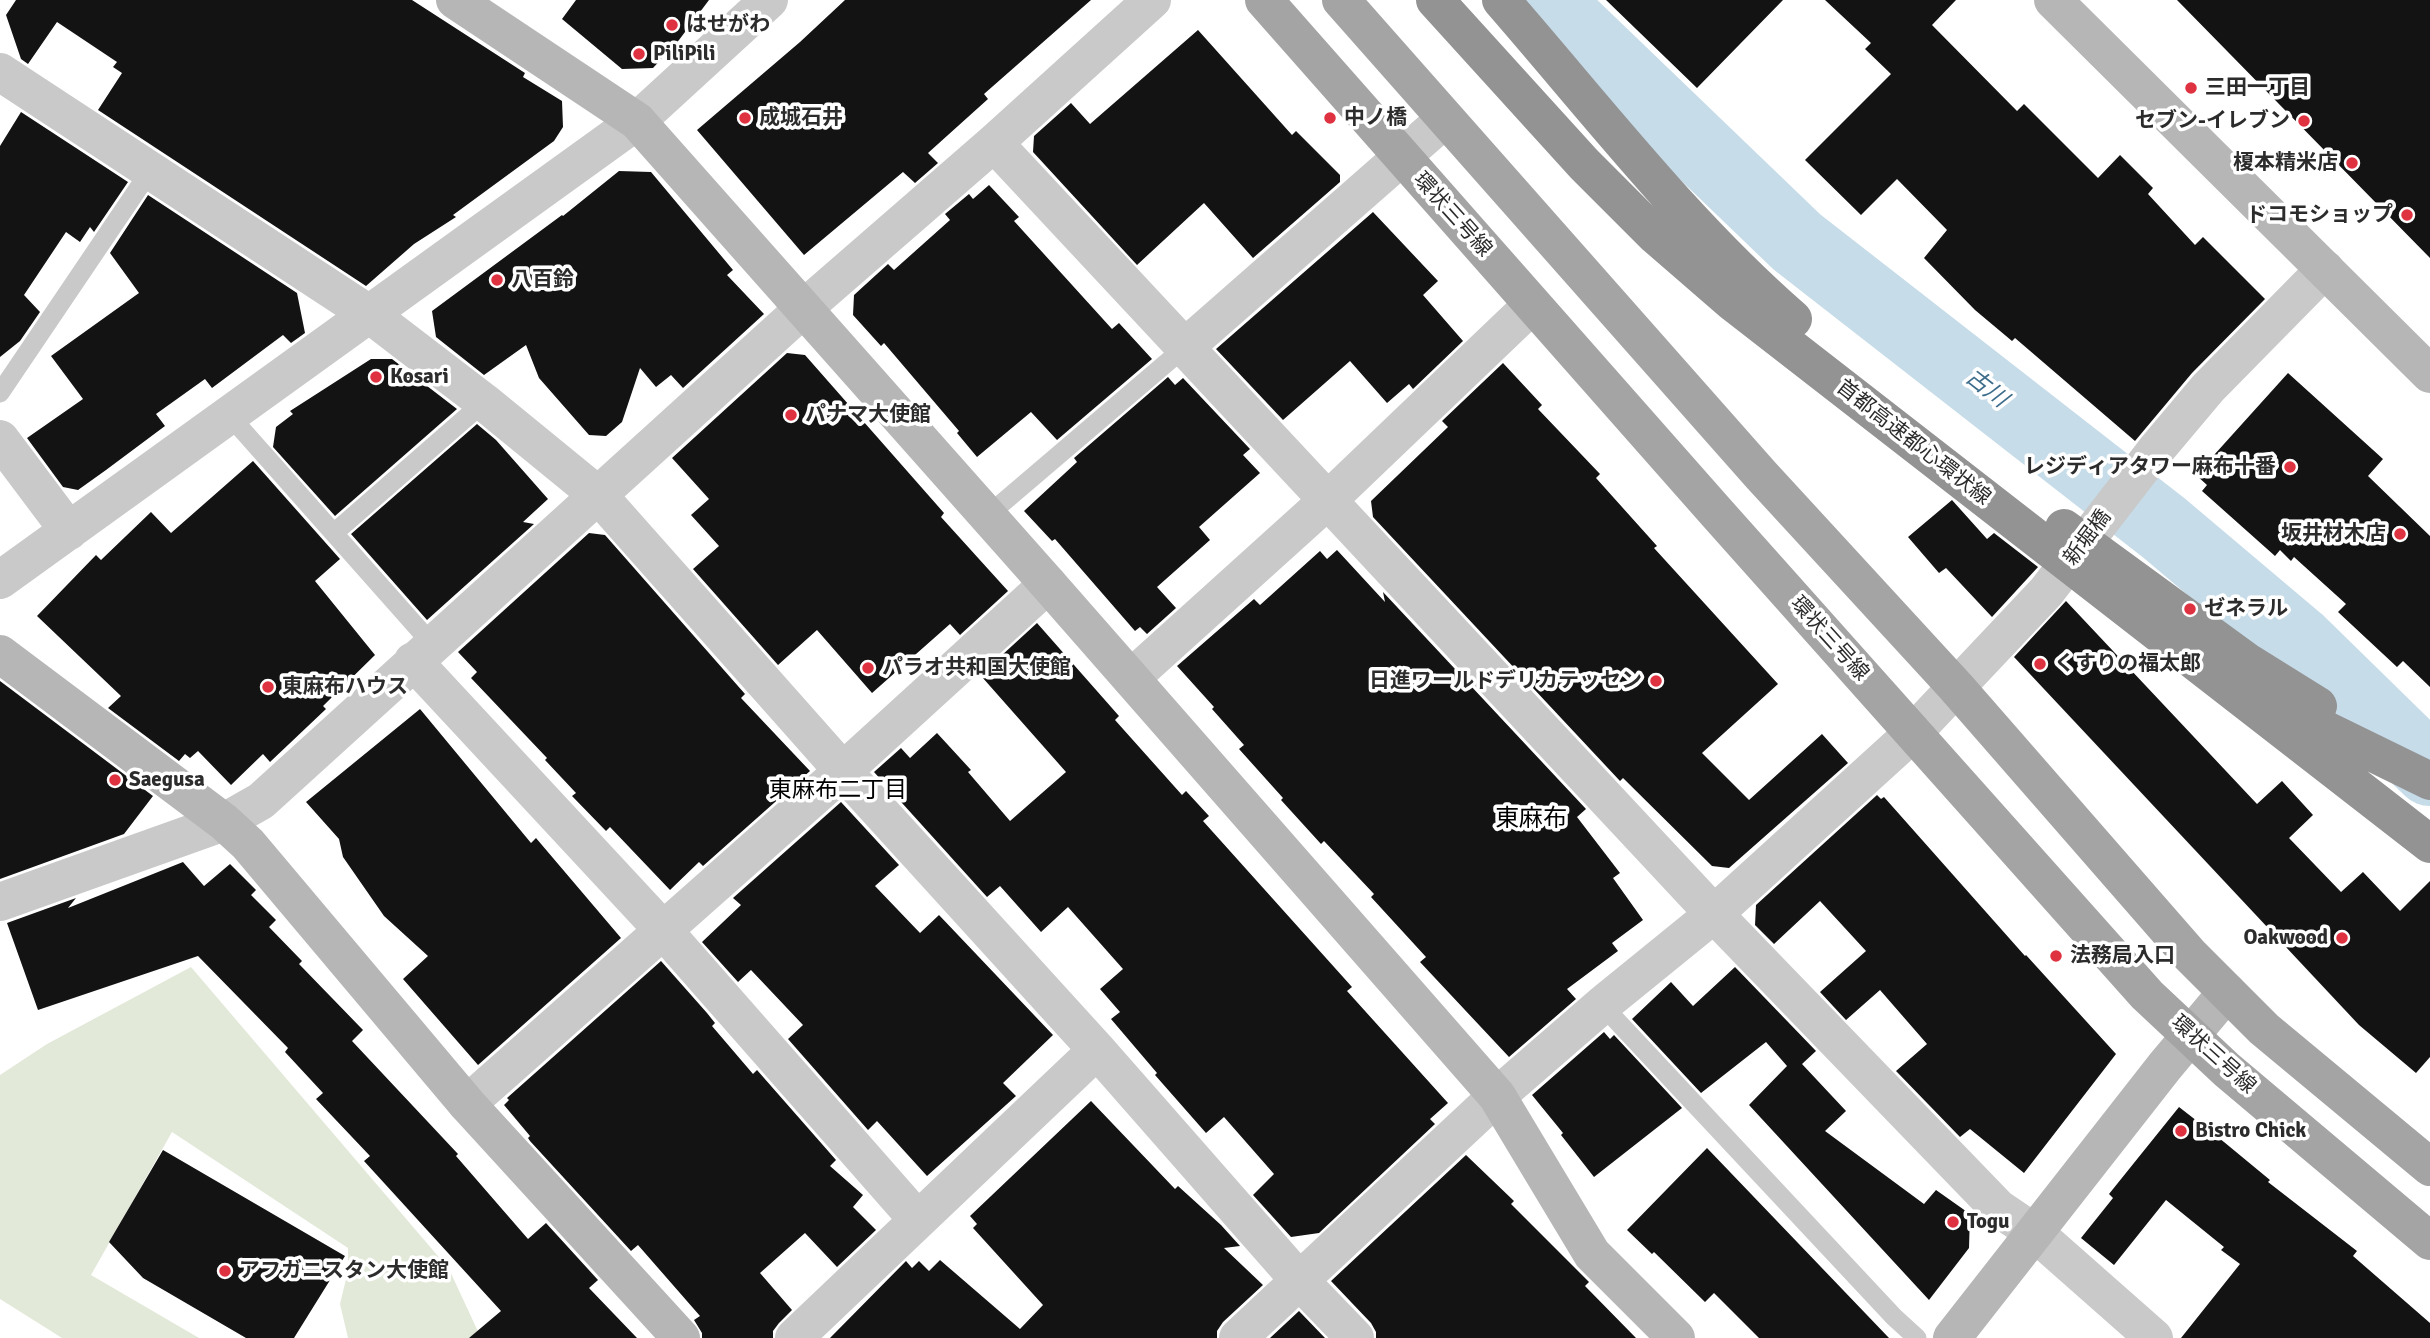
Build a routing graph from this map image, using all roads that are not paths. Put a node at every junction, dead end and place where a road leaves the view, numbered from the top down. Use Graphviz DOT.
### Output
graph roads {
  1 [pos="455,0"];
  2 [pos="769,0"];
  3 [pos="1152,0"];
  4 [pos="1264,0"];
  5 [pos="1341,0"];
  6 [pos="1434,0"];
  7 [pos="1501,0"];
  8 [pos="2053,0"];
  9 [pos="0,72"];
  10 [pos="1445,119"];
  11 [pos="637,121"];
  12 [pos="994,143"];
  13 [pos="1402,158"];
  14 [pos="150,171"];
  15 [pos="2325,269"];
  16 [pos="1532,305"];
  17 [pos="803,309"];
  18 [pos="369,314"];
  19 [pos="1184,348"];
  20 [pos="1823,360"];
  21 [pos="2430,373"];
  22 [pos="0,393"];
  23 [pos="484,402"];
  24 [pos="229,415"];
  25 [pos="0,439"];
  26 [pos="1760,475"];
  27 [pos="599,496"];
  28 [pos="1327,501"];
  29 [pos="1716,512"];
  30 [pos="987,516"];
  31 [pos="69,531"];
  32 [pos="334,533"];
  33 [pos="0,580"];
  34 [pos="1048,584"];
  35 [pos="423,653"];
  36 [pos="0,654"];
  37 [pos="1131,678"];
  38 [pos="1956,687"];
  39 [pos="1913,733"];
  40 [pos="2430,765"];
  41 [pos="843,771"];
  42 [pos="2430,781"];
  43 [pos="2430,821"];
  44 [pos="223,822"];
  45 [pos="2430,844"];
  46 [pos="0,902"];
  47 [pos="1714,914"];
  48 [pos="663,930"];
  49 [pos="2227,992"];
  50 [pos="1602,1005"];
  51 [pos="2190,1036"];
  52 [pos="1097,1050"];
  53 [pos="1497,1096"];
  54 [pos="467,1104"];
  55 [pos="2430,1167"];
  56 [pos="917,1219"];
  57 [pos="2035,1233"];
  58 [pos="2430,1241"];
  59 [pos="1299,1280"];
  60 [pos="681,1338"];
  61 [pos="793,1338"];
  62 [pos="1238,1338"];
  63 [pos="1355,1338"];
  64 [pos="1676,1338"];
  65 [pos="1917,1338"];
  66 [pos="1951,1338"];
  67 [pos="2154,1338"];
  1 -- 11 [label="street"];
  2 -- 11 [label="street"];
  3 -- 12 [label="street"];
  4 -- 13 [label="main road, 環状三号線"];
  5 -- 10 [label="main road"];
  6 -- 20 [label="highway, 首都高速都心環状線"];
  7 -- 20 [label="highway, 首都高速都心環状線"];
  8 -- 15 [label="street"];
  9 -- 14 [label="street"];
  10 -- 13 [label="street"];
  10 -- 26 [label="main road"];
  11 -- 17 [label="street"];
  11 -- 18 [label="street"];
  12 -- 17 [label="street"];
  12 -- 19 [label="street"];
  13 -- 16 [label="main road, 環状三号線"];
  13 -- 19 [label="street"];
  14 -- 18 [label="street"];
  14 -- 22 [label="lane"];
  15 -- 21 [label="street"];
  15 -- 38 [label="street, 新堀橋"];
  16 -- 28 [label="street"];
  16 -- 29 [label="main road, 環状三号線"];
  17 -- 27 [label="street"];
  17 -- 30 [label="street"];
  18 -- 23 [label="street"];
  18 -- 24 [label="street"];
  19 -- 28 [label="street"];
  19 -- 30 [label="lane"];
  20 -- 40 [label="highway"];
  20 -- 42 [label="highway"];
  20 -- 43 [label="highway, 首都高速都心環状線"];
  20 -- 45 [label="highway, 首都高速都心環状線"];
  23 -- 27 [label="street"];
  23 -- 32 [label="lane"];
  24 -- 31 [label="street"];
  24 -- 32 [label="lane"];
  25 -- 31 [label="street"];
  26 -- 29 [label="main road"];
  26 -- 38 [label="main road"];
  27 -- 35 [label="street"];
  27 -- 41 [label="street"];
  28 -- 37 [label="street"];
  28 -- 47 [label="street"];
  29 -- 39 [label="main road, 環状三号線"];
  30 -- 34 [label="street"];
  31 -- 33 [label="street"];
  32 -- 35 [label="lane"];
  34 -- 37 [label="street"];
  34 -- 41 [label="street"];
  35 -- 44 [label="street"];
  35 -- 48 [label="street"];
  36 -- 44 [label="street"];
  37 -- 53 [label="street"];
  38 -- 39 [label="street, 新堀橋"];
  38 -- 49 [label="main road"];
  39 -- 47 [label="street, 新堀橋"];
  39 -- 51 [label="main road, 環状三号線"];
  41 -- 48 [label="street"];
  41 -- 52 [label="street"];
  44 -- 46 [label="street"];
  44 -- 54 [label="street"];
  47 -- 50 [label="street, 新堀橋"];
  47 -- 57 [label="street"];
  48 -- 54 [label="street"];
  48 -- 56 [label="street"];
  49 -- 51 [label="street"];
  49 -- 55 [label="main road"];
  50 -- 53 [label="street, 新堀橋"];
  50 -- 65 [label="lane"];
  51 -- 57 [label="street"];
  51 -- 58 [label="main road, 環状三号線"];
  52 -- 56 [label="street"];
  52 -- 59 [label="street"];
  53 -- 59 [label="street, 新堀橋"];
  53 -- 64 [label="street"];
  54 -- 60 [label="street"];
  56 -- 61 [label="street"];
  57 -- 66 [label="street"];
  57 -- 67 [label="street"];
  59 -- 62 [label="street, 新堀橋"];
  59 -- 63 [label="street"];
}
